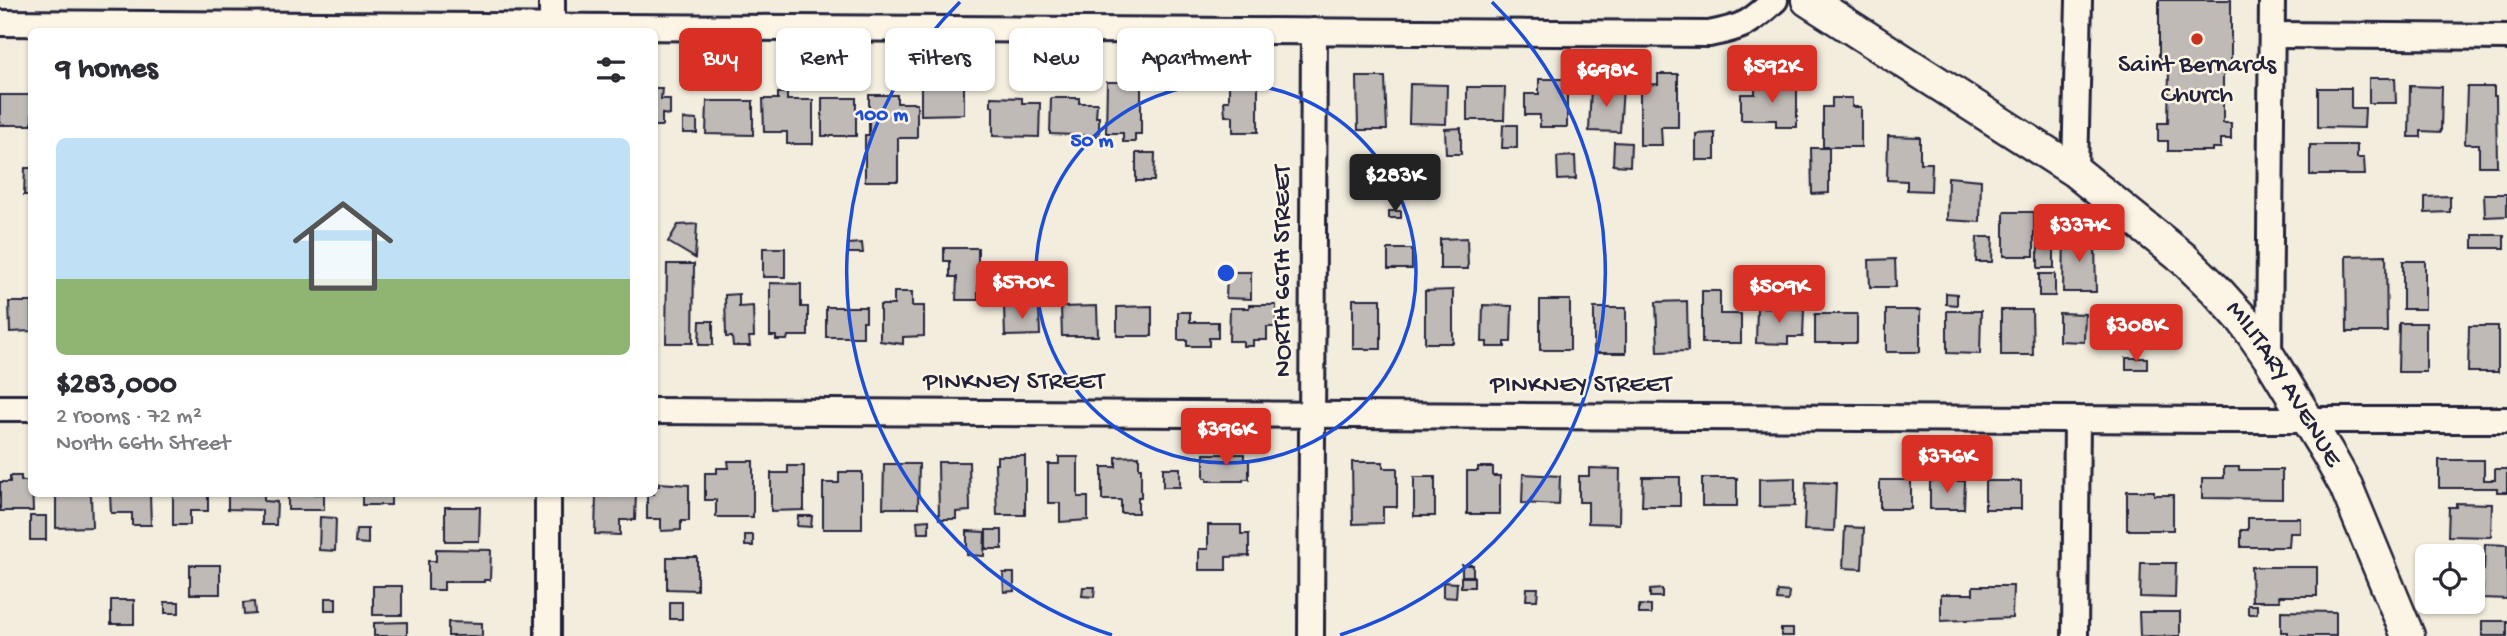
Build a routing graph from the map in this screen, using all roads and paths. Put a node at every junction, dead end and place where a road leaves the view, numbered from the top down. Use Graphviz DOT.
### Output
graph roads {
  1 [pos="552,0"];
  2 [pos="1774,0"];
  3 [pos="1808,0"];
  4 [pos="2079,0"];
  5 [pos="2272,0"];
  6 [pos="0,23"];
  7 [pos="460,28"];
  8 [pos="552,28"];
  9 [pos="658,29"];
  10 [pos="1314,31"];
  11 [pos="2272,35"];
  12 [pos="2507,37"];
  13 [pos="2076,171"];
  14 [pos="2269,357"];
  15 [pos="0,408"];
  16 [pos="28,408"];
  17 [pos="658,411"];
  18 [pos="1314,414"];
  19 [pos="2077,419"];
  20 [pos="2309,419"];
  21 [pos="2507,420"];
  22 [pos="548,497"];
  23 [pos="548,636"];
  24 [pos="1311,636"];
  25 [pos="2075,636"];
  26 [pos="2408,636"];
  1 -- 8 [label="street"];
  2 -- 10 [label="street"];
  3 -- 13 [label="main road, MILITARY AVENUE"];
  4 -- 13 [label="street"];
  5 -- 11 [label="street"];
  6 -- 7 [label="street"];
  9 -- 10 [label="street"];
  10 -- 18 [label="street, NORTH 66TH STREET"];
  11 -- 12 [label="street"];
  11 -- 14 [label="street"];
  13 -- 14 [label="main road, MILITARY AVENUE"];
  14 -- 20 [label="main road, MILITARY AVENUE"];
  15 -- 16 [label="street"];
  17 -- 18 [label="street, PINKNEY STREET"];
  18 -- 19 [label="street, PINKNEY STREET"];
  18 -- 24 [label="street, NORTH 66TH STREET"];
  19 -- 20 [label="street, PINKNEY STREET"];
  19 -- 25 [label="street"];
  20 -- 21 [label="street, PINKNEY STREET"];
  20 -- 26 [label="main road, MILITARY AVENUE"];
  22 -- 23 [label="street"];
}
